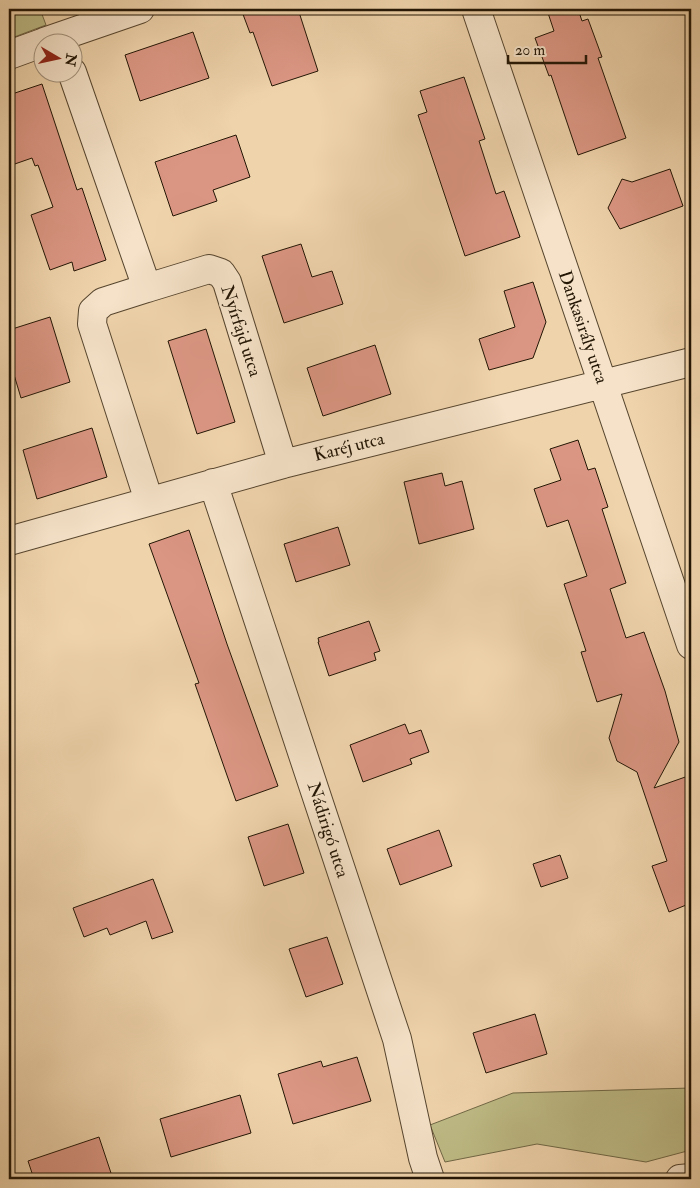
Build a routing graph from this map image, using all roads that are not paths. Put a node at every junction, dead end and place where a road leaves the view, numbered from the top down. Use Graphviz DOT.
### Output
graph roads {
  1 [pos="140,9"];
  2 [pos="476,9"];
  3 [pos="77,32"];
  4 [pos="32,48"];
  5 [pos="9,55"];
  6 [pos="75,82"];
  7 [pos="147,288"];
  8 [pos="691,362"];
  9 [pos="602,385"];
  10 [pos="283,464"];
  11 [pos="213,483"];
  12 [pos="150,501"];
  13 [pos="9,541"];
  14 [pos="691,645"];
  15 [pos="430,1179"];
  1 -- 3 [label="street"];
  2 -- 9 [label="street, Dankasirály utca"];
  4 -- 5 [label="street"];
  6 -- 7 [label="street"];
  7 -- 10 [label="street, Nyírfajd utca"];
  7 -- 12 [label="street, Nyírfajd utca"];
  8 -- 9 [label="street, Karéj utca"];
  9 -- 10 [label="street, Karéj utca"];
  9 -- 14 [label="street, Dankasirály utca"];
  10 -- 11 [label="street, Karéj utca"];
  11 -- 12 [label="street, Karéj utca"];
  11 -- 15 [label="street, Nádirigó utca"];
  12 -- 13 [label="street, Karéj utca"];
}
